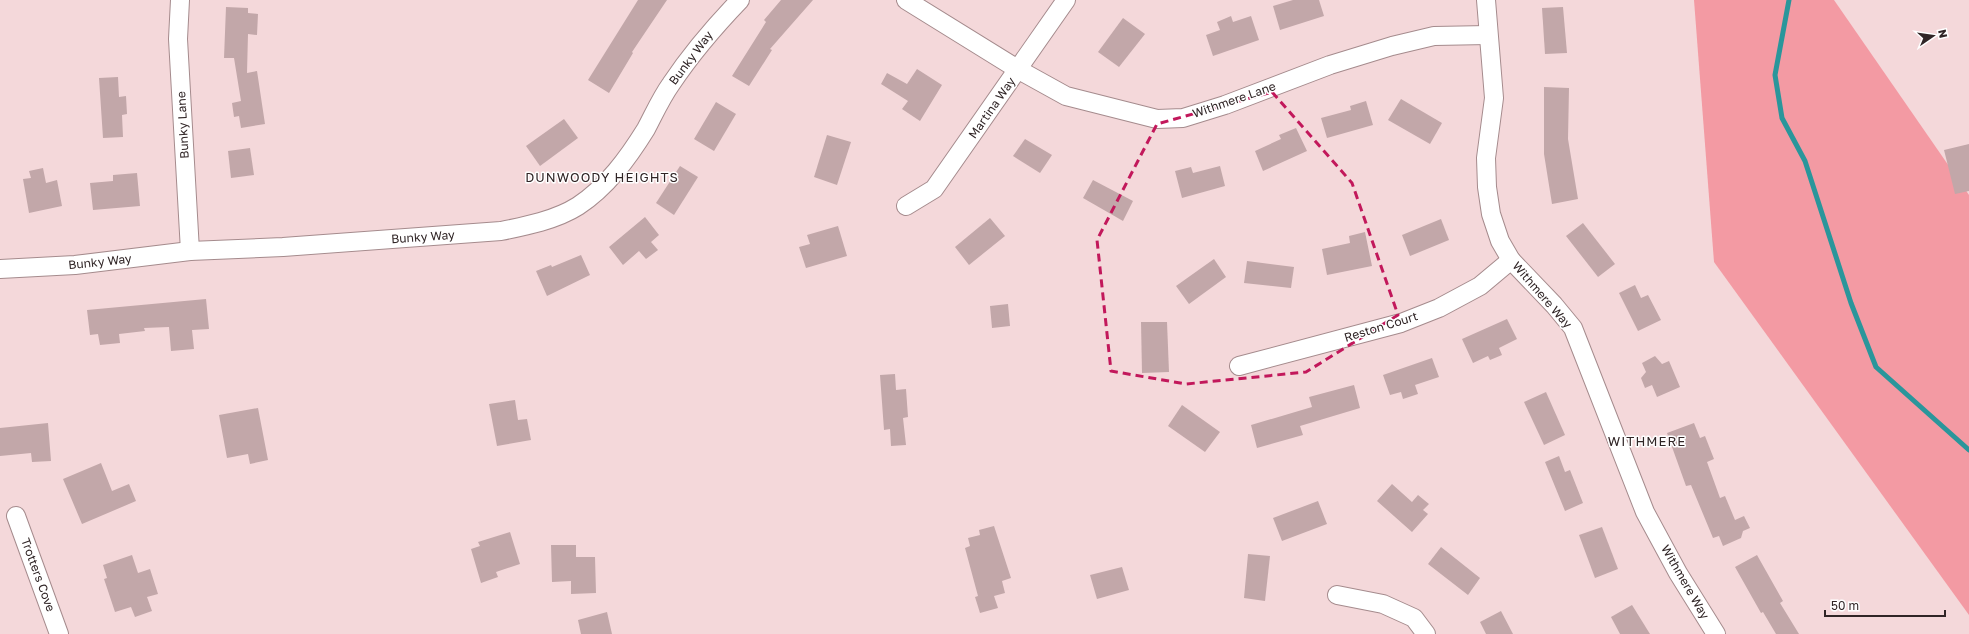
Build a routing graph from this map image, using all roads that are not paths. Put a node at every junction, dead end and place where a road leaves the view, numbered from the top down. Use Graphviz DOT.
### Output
graph roads {
  1 [pos="180,0"];
  2 [pos="740,0"];
  3 [pos="906,0"];
  4 [pos="1066,0"];
  5 [pos="1486,0"];
  6 [pos="1488,34"];
  7 [pos="1019,70"];
  8 [pos="906,206"];
  9 [pos="190,251"];
  10 [pos="1511,260"];
  11 [pos="0,269"];
  12 [pos="1239,366"];
  13 [pos="16,516"];
  14 [pos="1337,594"];
  15 [pos="59,634"];
  16 [pos="1426,634"];
  17 [pos="1716,634"];
  1 -- 9 [label="street, Bunky Lane"];
  2 -- 9 [label="street, Bunky Way"];
  3 -- 7 [label="street, Withmere Lane"];
  4 -- 7 [label="street, Martina Way"];
  5 -- 6 [label="street, Withmere Way"];
  6 -- 7 [label="street, Withmere Lane"];
  6 -- 10 [label="street, Withmere Way"];
  7 -- 8 [label="street, Martina Way"];
  9 -- 11 [label="street, Bunky Way"];
  10 -- 12 [label="street, Reston Court"];
  10 -- 17 [label="street, Withmere Way"];
  13 -- 15 [label="street, Trotters Cove"];
  14 -- 16 [label="street"];
}
